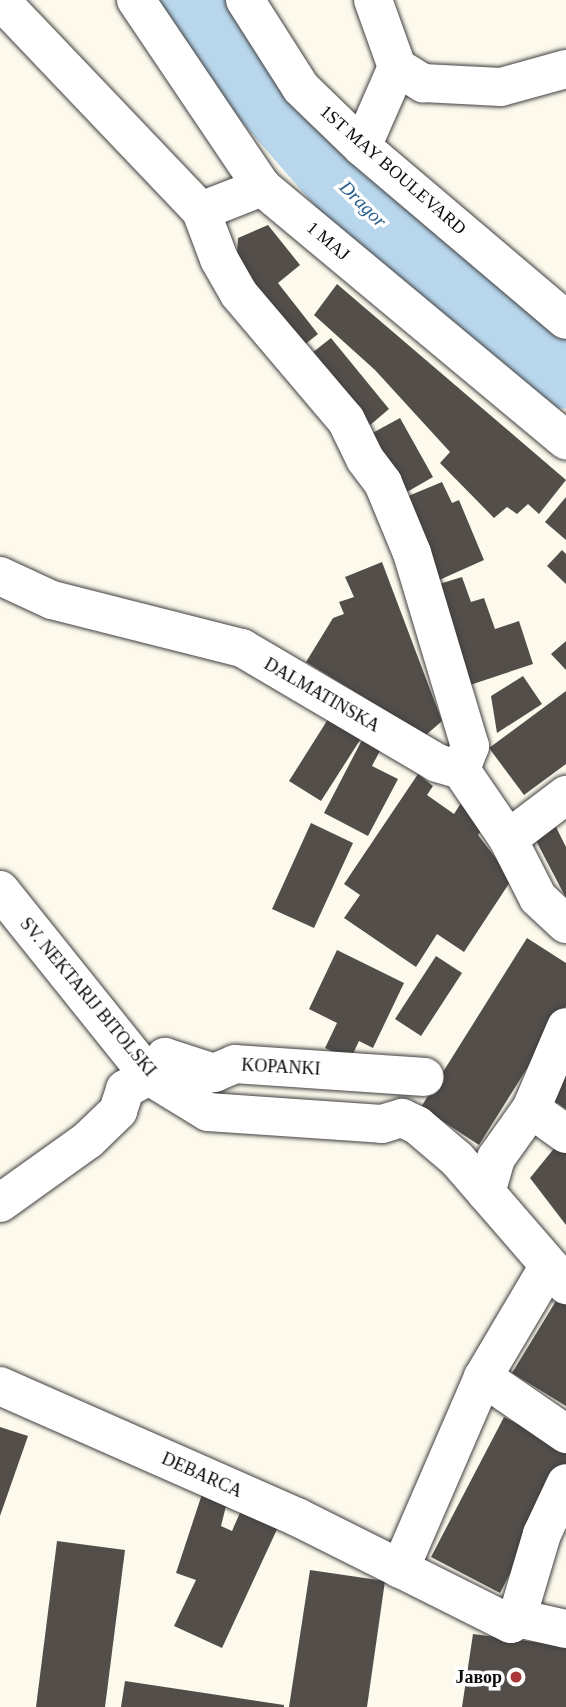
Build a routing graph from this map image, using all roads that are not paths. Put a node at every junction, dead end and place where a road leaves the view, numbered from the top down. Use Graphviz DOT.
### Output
graph roads {
  1 [pos="0,0"];
  2 [pos="136,0"];
  3 [pos="245,0"];
  4 [pos="377,2"];
  5 [pos="397,67"];
  6 [pos="566,69"];
  7 [pos="362,147"];
  8 [pos="262,187"];
  9 [pos="201,211"];
  10 [pos="566,320"];
  11 [pos="566,440"];
  12 [pos="0,576"];
  13 [pos="461,770"];
  14 [pos="566,795"];
  15 [pos="509,839"];
  16 [pos="0,890"];
  17 [pos="566,924"];
  18 [pos="566,1027"];
  19 [pos="149,1076"];
  20 [pos="425,1077"];
  21 [pos="531,1109"];
  22 [pos="566,1134"];
  23 [pos="486,1193"];
  24 [pos="0,1203"];
  25 [pos="557,1276"];
  26 [pos="483,1377"];
  27 [pos="0,1386"];
  28 [pos="566,1434"];
  29 [pos="566,1483"];
  30 [pos="554,1541"];
  31 [pos="400,1569"];
  32 [pos="517,1618"];
  33 [pos="566,1629"];
  1 -- 9 [label="street"];
  2 -- 8 [label="street, 1 MAJ"];
  3 -- 7 [label="street, 1ST MAY BOULEVARD"];
  4 -- 5 [label="street"];
  5 -- 6 [label="street"];
  5 -- 7 [label="street"];
  7 -- 10 [label="street, 1ST MAY BOULEVARD"];
  8 -- 9 [label="street"];
  8 -- 11 [label="street, 1 MAJ"];
  9 -- 13 [label="street"];
  12 -- 13 [label="street, DALMATINSKA"];
  13 -- 15 [label="street"];
  14 -- 15 [label="street"];
  15 -- 17 [label="street"];
  16 -- 19 [label="street, SV. NEKTARIJ BITOLSKI"];
  18 -- 21 [label="street"];
  19 -- 20 [label="street, KOPANKI"];
  19 -- 23 [label="street, SV. NEKTARIJ BITOLSKI"];
  19 -- 24 [label="street"];
  21 -- 22 [label="street"];
  21 -- 23 [label="street"];
  23 -- 25 [label="street, SV. NEKTARIJ BITOLSKI"];
  25 -- 26 [label="street"];
  26 -- 28 [label="street"];
  26 -- 31 [label="street"];
  27 -- 31 [label="street, DEBARCA"];
  29 -- 30 [label="street"];
  30 -- 32 [label="street"];
  31 -- 32 [label="street, DEBARCA"];
  32 -- 33 [label="street, DEBARCA"];
}
